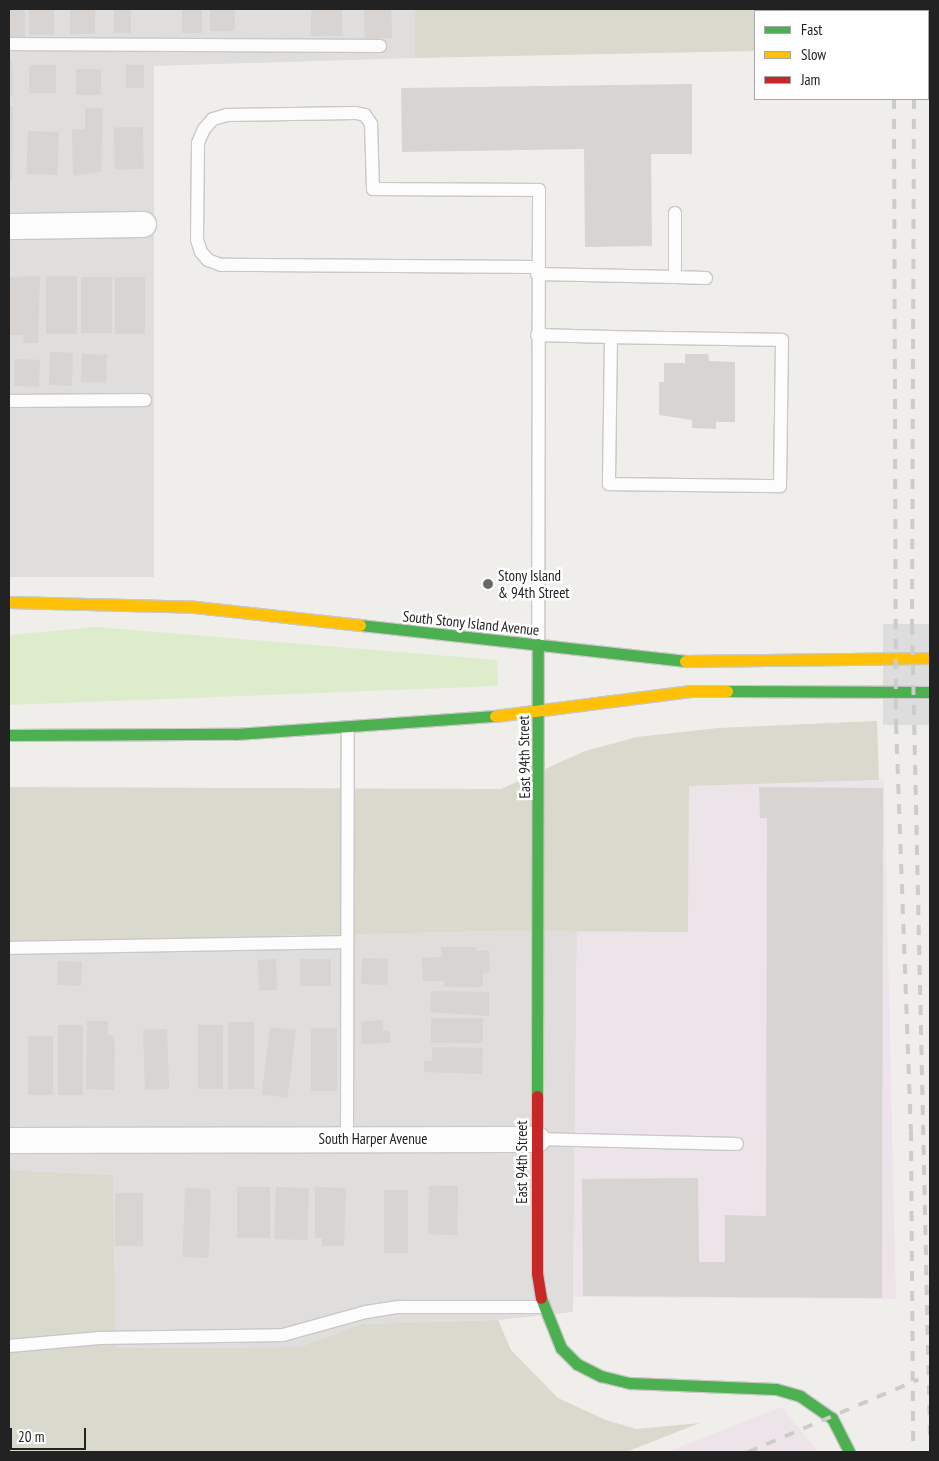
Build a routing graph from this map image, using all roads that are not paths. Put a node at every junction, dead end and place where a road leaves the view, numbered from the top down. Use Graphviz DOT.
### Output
graph roads {
  1 [pos="9,44"];
  2 [pos="380,46"];
  3 [pos="675,213"];
  4 [pos="142,224"];
  5 [pos="9,226"];
  6 [pos="537,271"];
  7 [pos="675,277"];
  8 [pos="706,278"];
  9 [pos="537,335"];
  10 [pos="611,338"];
  11 [pos="144,400"];
  12 [pos="9,401"];
  13 [pos="9,602"];
  14 [pos="538,644"];
  15 [pos="930,658"];
  16 [pos="930,692"];
  17 [pos="538,712"];
  18 [pos="348,728"];
  19 [pos="9,735"];
  20 [pos="347,942"];
  21 [pos="9,948"];
  22 [pos="347,1139"];
  23 [pos="537,1139"];
  24 [pos="9,1140"];
  25 [pos="738,1144"];
  26 [pos="542,1307"];
  27 [pos="9,1346"];
  28 [pos="849,1452"];
  1 -- 2 [label="lane"];
  3 -- 7 [label="lane"];
  4 -- 5 [label="street"];
  6 -- 6 [label="lane"];
  6 -- 7 [label="lane"];
  6 -- 9 [label="lane"];
  7 -- 8 [label="lane"];
  9 -- 10 [label="lane"];
  9 -- 14 [label="lane"];
  10 -- 10 [label="lane"];
  11 -- 12 [label="lane"];
  13 -- 14 [label="main road, South Stony Island Avenue"];
  14 -- 15 [label="main road, South Stony Island Avenue"];
  14 -- 17 [label="main road, East 94th Street"];
  16 -- 17 [label="main road"];
  17 -- 18 [label="main road"];
  17 -- 23 [label="main road, East 94th Street"];
  18 -- 19 [label="main road"];
  18 -- 20 [label="lane"];
  20 -- 21 [label="lane"];
  20 -- 22 [label="lane"];
  22 -- 23 [label="street, South Harper Avenue"];
  22 -- 24 [label="street, South Harper Avenue"];
  23 -- 25 [label="lane, South Harper Avenue"];
  23 -- 26 [label="main road, East 94th Street"];
  26 -- 27 [label="lane"];
  26 -- 28 [label="main road, East 94th Street"];
}
